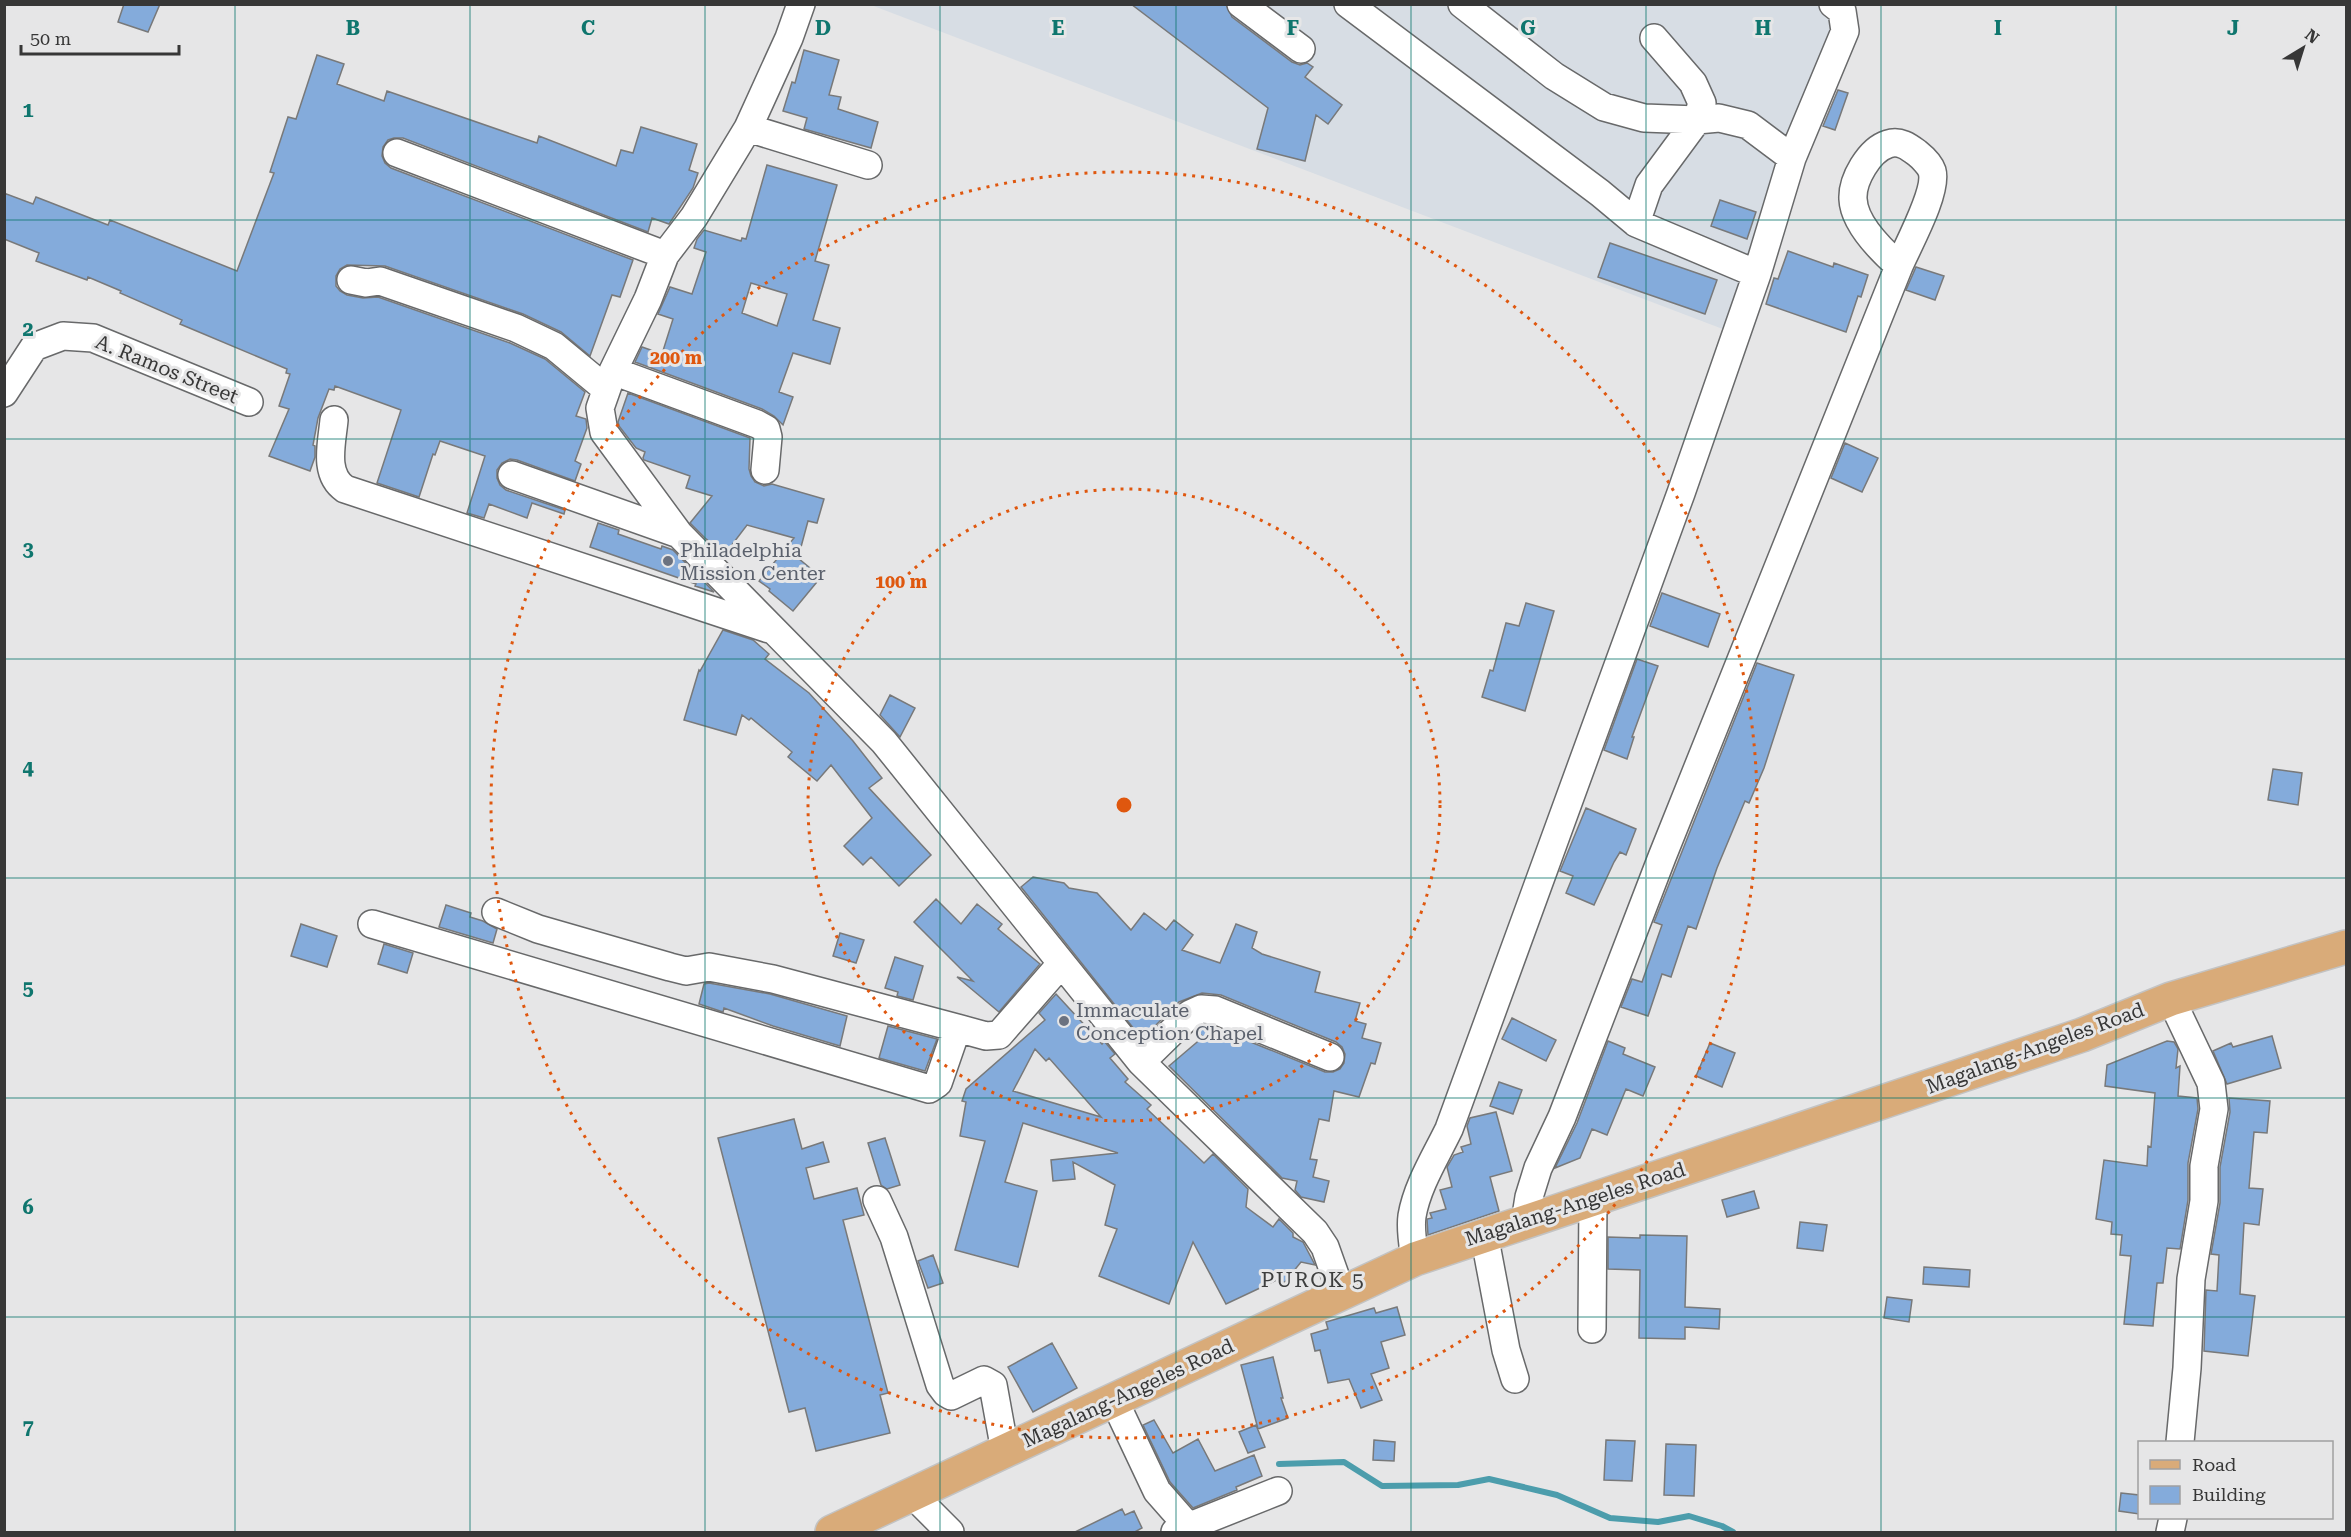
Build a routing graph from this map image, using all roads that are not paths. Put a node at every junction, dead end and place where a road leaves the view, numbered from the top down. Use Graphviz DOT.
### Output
graph roads {
  1 [pos="801,4"];
  2 [pos="1240,4"];
  3 [pos="1348,4"];
  4 [pos="1462,4"];
  5 [pos="1833,4"];
  6 [pos="1654,38"];
  7 [pos="1301,50"];
  8 [pos="1697,120"];
  9 [pos="748,128"];
  10 [pos="397,153"];
  11 [pos="1792,158"];
  12 [pos="868,165"];
  13 [pos="1636,223"];
  14 [pos="665,255"];
  15 [pos="1899,266"];
  16 [pos="1757,274"];
  17 [pos="351,280"];
  18 [pos="610,380"];
  19 [pos="4,393"];
  20 [pos="249,402"];
  21 [pos="334,420"];
  22 [pos="765,470"];
  23 [pos="512,475"];
  24 [pos="679,534"];
  25 [pos="773,630"];
  26 [pos="496,912"];
  27 [pos="372,924"];
  28 [pos="2346,947"];
  29 [pos="1061,964"];
  30 [pos="2171,999"];
  31 [pos="957,1028"];
  32 [pos="1330,1057"];
  33 [pos="1141,1062"];
  34 [pos="1593,1199"];
  35 [pos="877,1200"];
  36 [pos="1524,1222"];
  37 [pos="1484,1234"];
  38 [pos="1415,1259"];
  39 [pos="1341,1292"];
  40 [pos="1592,1329"];
  41 [pos="1515,1379"];
  42 [pos="1114,1400"];
  43 [pos="2180,1441"];
  44 [pos="1005,1451"];
  45 [pos="1278,1491"];
  46 [pos="913,1496"];
  47 [pos="1185,1531"];
  48 [pos="832,1533"];
  49 [pos="950,1533"];
  1 -- 9 [label="street"];
  2 -- 7 [label="street"];
  3 -- 13 [label="street"];
  4 -- 8 [label="street"];
  5 -- 11 [label="street"];
  6 -- 8 [label="street"];
  8 -- 11 [label="street"];
  8 -- 13 [label="street"];
  9 -- 12 [label="street"];
  9 -- 14 [label="street"];
  10 -- 14 [label="street"];
  11 -- 16 [label="street"];
  13 -- 16 [label="street"];
  14 -- 18 [label="street"];
  15 -- 36 [label="street"];
  16 -- 38 [label="street"];
  17 -- 18 [label="street"];
  18 -- 22 [label="street"];
  18 -- 24 [label="street"];
  19 -- 20 [label="street, A. Ramos Street"];
  21 -- 25 [label="street"];
  23 -- 24 [label="street"];
  24 -- 25 [label="street"];
  25 -- 29 [label="street"];
  26 -- 31 [label="street"];
  27 -- 31 [label="street"];
  28 -- 30 [label="main road, Magalang-Angeles Road"];
  29 -- 31 [label="street"];
  29 -- 33 [label="street"];
  30 -- 34 [label="main road, Magalang-Angeles Road"];
  30 -- 43 [label="street"];
  32 -- 33 [label="street"];
  33 -- 39 [label="street"];
  34 -- 36 [label="main road, Magalang-Angeles Road"];
  34 -- 40 [label="street"];
  35 -- 44 [label="street"];
  36 -- 37 [label="main road, Magalang-Angeles Road"];
  37 -- 38 [label="main road, Magalang-Angeles Road"];
  37 -- 41 [label="street"];
  38 -- 39 [label="main road, Magalang-Angeles Road"];
  39 -- 42 [label="main road, Magalang-Angeles Road"];
  42 -- 44 [label="main road, Magalang-Angeles Road"];
  42 -- 47 [label="street"];
  44 -- 46 [label="main road, Magalang-Angeles Road"];
  45 -- 47 [label="street"];
  46 -- 48 [label="main road, Magalang-Angeles Road"];
  46 -- 49 [label="street"];
}
